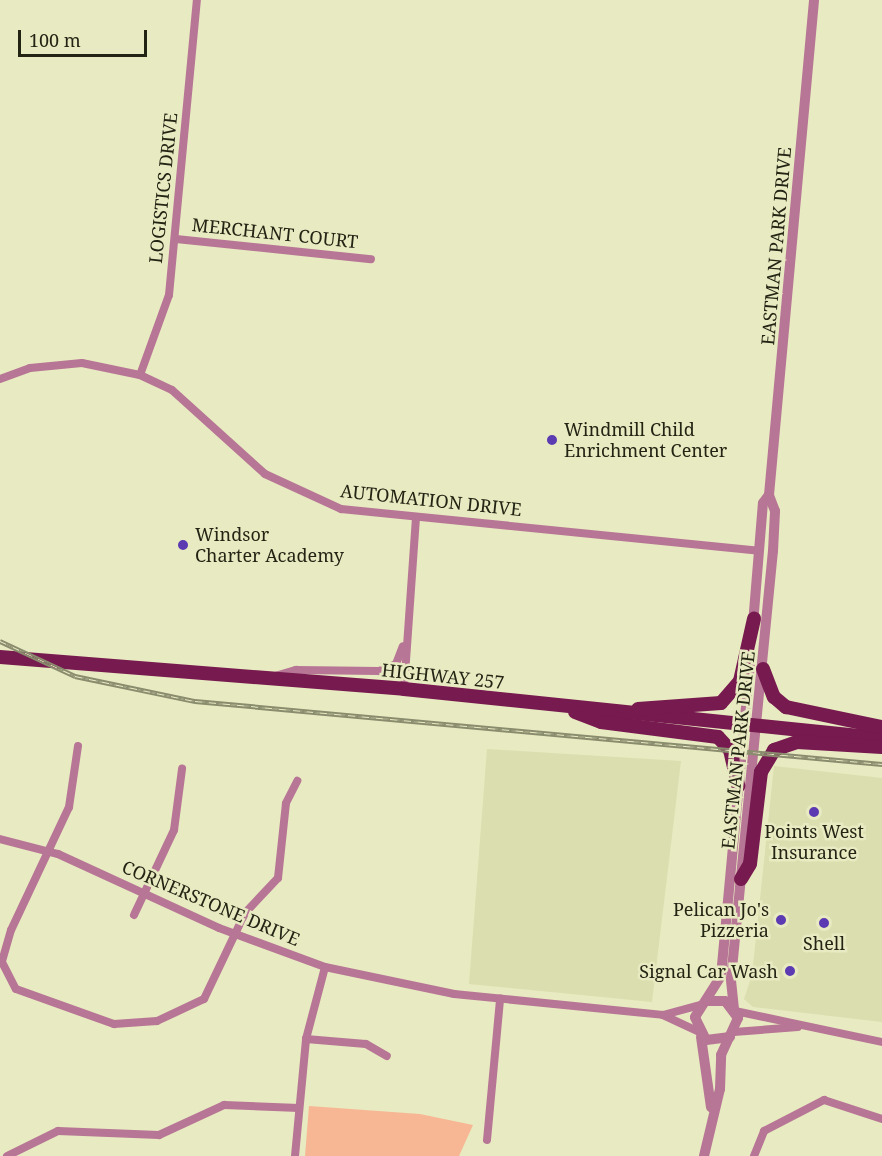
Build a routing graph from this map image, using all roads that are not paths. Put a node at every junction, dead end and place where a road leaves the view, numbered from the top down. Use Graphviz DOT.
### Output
graph roads {
  1 [pos="197,0"];
  2 [pos="814,0"];
  3 [pos="176,239"];
  4 [pos="371,259"];
  5 [pos="140,375"];
  6 [pos="0,379"];
  7 [pos="769,495"];
  8 [pos="416,517"];
  9 [pos="759,550"];
  10 [pos="754,619"];
  11 [pos="405,642"];
  12 [pos="0,657"];
  13 [pos="764,669"];
  14 [pos="268,678"];
  15 [pos="404,689"];
  16 [pos="562,707"];
  17 [pos="626,711"];
  18 [pos="749,724"];
  19 [pos="882,727"];
  20 [pos="882,738"];
  21 [pos="78,746"];
  22 [pos="882,747"];
  23 [pos="182,769"];
  24 [pos="297,781"];
  25 [pos="738,786"];
  26 [pos="0,839"];
  27 [pos="49,850"];
  28 [pos="741,879"];
  29 [pos="144,893"];
  30 [pos="134,915"];
  31 [pos="236,935"];
  32 [pos="325,967"];
  33 [pos="500,999"];
  34 [pos="704,1003"];
  35 [pos="735,1010"];
  36 [pos="663,1015"];
  37 [pos="802,1027"];
  38 [pos="699,1034"];
  39 [pos="732,1035"];
  40 [pos="306,1039"];
  41 [pos="882,1042"];
  42 [pos="387,1056"];
  43 [pos="299,1108"];
  44 [pos="711,1108"];
  45 [pos="882,1119"];
  46 [pos="487,1140"];
  47 [pos="13,1154"];
  48 [pos="295,1156"];
  49 [pos="704,1156"];
  50 [pos="754,1156"];
  1 -- 3 [label="street, LOGISTICS DRIVE"];
  2 -- 7 [label="street, EASTMAN PARK DRIVE"];
  3 -- 4 [label="street, MERCHANT COURT"];
  3 -- 5 [label="street, LOGISTICS DRIVE"];
  5 -- 6 [label="street, AUTOMATION DRIVE"];
  5 -- 8 [label="street, AUTOMATION DRIVE"];
  7 -- 9 [label="street, EASTMAN PARK DRIVE"];
  7 -- 13 [label="street, EASTMAN PARK DRIVE"];
  8 -- 9 [label="street, AUTOMATION DRIVE"];
  8 -- 11 [label="street"];
  9 -- 10 [label="street, EASTMAN PARK DRIVE"];
  10 -- 17 [label="main road"];
  10 -- 18 [label="street, EASTMAN PARK DRIVE"];
  11 -- 14 [label="street"];
  11 -- 15 [label="street"];
  12 -- 14 [label="main road, HIGHWAY 257"];
  13 -- 18 [label="street, EASTMAN PARK DRIVE"];
  13 -- 19 [label="main road"];
  14 -- 15 [label="main road, HIGHWAY 257"];
  15 -- 16 [label="main road, HIGHWAY 257"];
  16 -- 17 [label="main road, HIGHWAY 257"];
  16 -- 25 [label="main road"];
  17 -- 18 [label="main road, HIGHWAY 257"];
  18 -- 20 [label="main road, HIGHWAY 257"];
  18 -- 25 [label="street, EASTMAN PARK DRIVE"];
  18 -- 28 [label="street, EASTMAN PARK DRIVE"];
  21 -- 27 [label="street"];
  22 -- 28 [label="main road"];
  23 -- 29 [label="street"];
  24 -- 31 [label="street"];
  25 -- 34 [label="street, EASTMAN PARK DRIVE"];
  26 -- 27 [label="street, CORNERSTONE DRIVE"];
  27 -- 29 [label="street, CORNERSTONE DRIVE"];
  27 -- 31 [label="street"];
  28 -- 35 [label="street, EASTMAN PARK DRIVE"];
  29 -- 30 [label="street"];
  29 -- 31 [label="street, CORNERSTONE DRIVE"];
  31 -- 32 [label="street, CORNERSTONE DRIVE"];
  32 -- 33 [label="street, CORNERSTONE DRIVE"];
  32 -- 40 [label="street"];
  33 -- 36 [label="street, CORNERSTONE DRIVE"];
  33 -- 46 [label="street"];
  34 -- 35 [label="street"];
  34 -- 36 [label="street, CORNERSTONE DRIVE"];
  34 -- 38 [label="street"];
  35 -- 37 [label="street"];
  35 -- 39 [label="street"];
  36 -- 38 [label="street, CORNERSTONE DRIVE"];
  37 -- 39 [label="street"];
  37 -- 41 [label="street"];
  38 -- 39 [label="street"];
  38 -- 44 [label="street"];
  39 -- 44 [label="street"];
  40 -- 42 [label="street"];
  40 -- 43 [label="street"];
  43 -- 47 [label="street"];
  43 -- 48 [label="street"];
  44 -- 49 [label="street"];
  45 -- 50 [label="street"];
}
